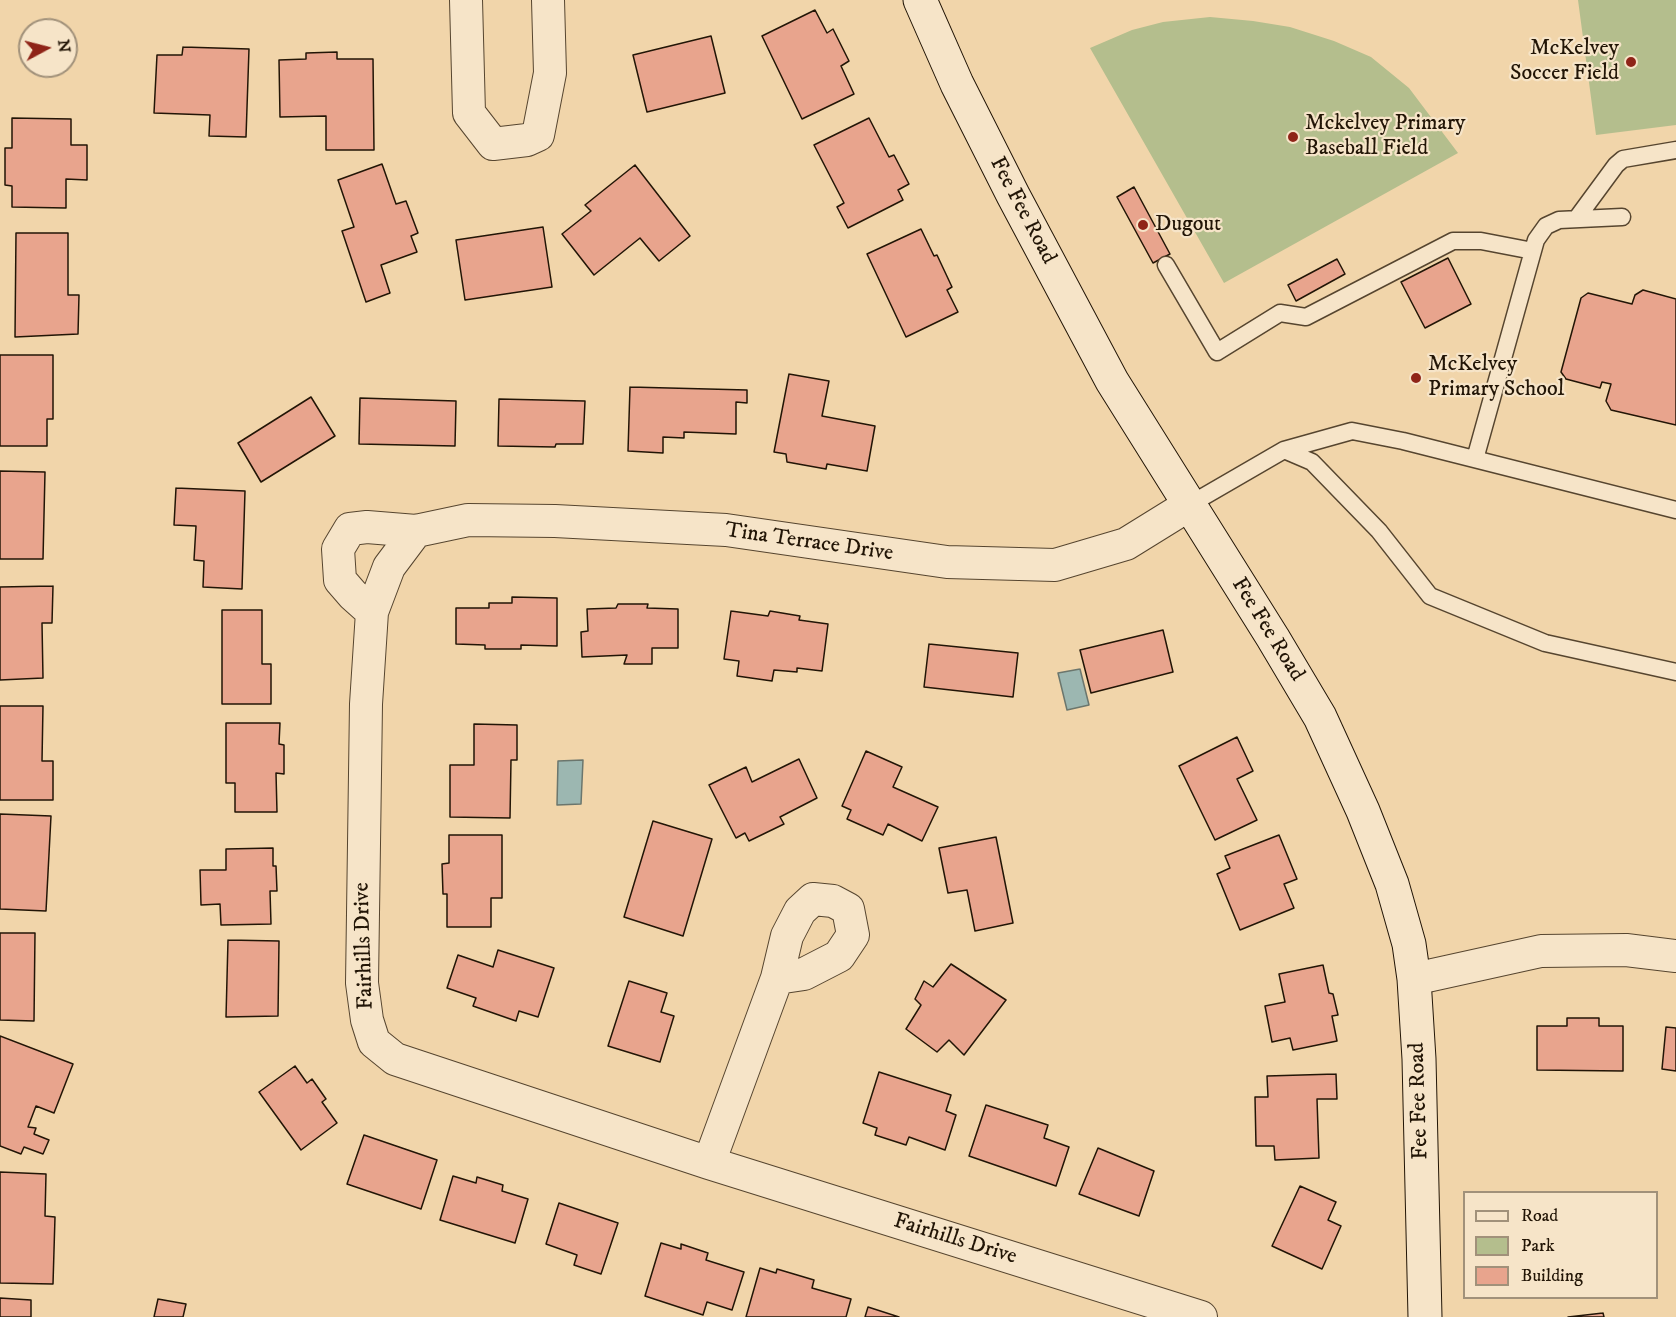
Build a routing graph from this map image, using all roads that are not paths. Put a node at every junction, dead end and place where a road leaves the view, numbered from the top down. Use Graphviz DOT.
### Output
graph roads {
  1 [pos="466,0"];
  2 [pos="548,0"];
  3 [pos="920,0"];
  4 [pos="943,0"];
  5 [pos="939,46"];
  6 [pos="1676,150"];
  7 [pos="1622,217"];
  8 [pos="1577,218"];
  9 [pos="1533,250"];
  10 [pos="1166,265"];
  11 [pos="1284,450"];
  12 [pos="1475,459"];
  13 [pos="1189,505"];
  14 [pos="1676,510"];
  15 [pos="416,531"];
  16 [pos="372,612"];
  17 [pos="1676,672"];
  18 [pos="1676,956"];
  19 [pos="777,978"];
  20 [pos="1414,979"];
  21 [pos="709,1163"];
  22 [pos="1201,1317"];
  23 [pos="1425,1317"];
  1 -- 2 [label="street"];
  3 -- 5 [label="street, Fee Fee Road"];
  4 -- 5 [label="street"];
  5 -- 13 [label="street, Fee Fee Road"];
  6 -- 8 [label="lane"];
  7 -- 8 [label="lane"];
  8 -- 9 [label="lane"];
  9 -- 10 [label="lane"];
  9 -- 12 [label="lane"];
  11 -- 12 [label="lane"];
  11 -- 13 [label="lane"];
  11 -- 17 [label="lane"];
  12 -- 14 [label="lane"];
  13 -- 15 [label="street, Tina Terrace Drive"];
  13 -- 20 [label="street, Fee Fee Road"];
  15 -- 16 [label="street, Fairhills Drive"];
  15 -- 16 [label="street, Tina Terrace Drive"];
  16 -- 21 [label="street, Fairhills Drive"];
  18 -- 20 [label="street"];
  19 -- 21 [label="street"];
  20 -- 23 [label="street, Fee Fee Road"];
  21 -- 22 [label="street, Fairhills Drive"];
}
